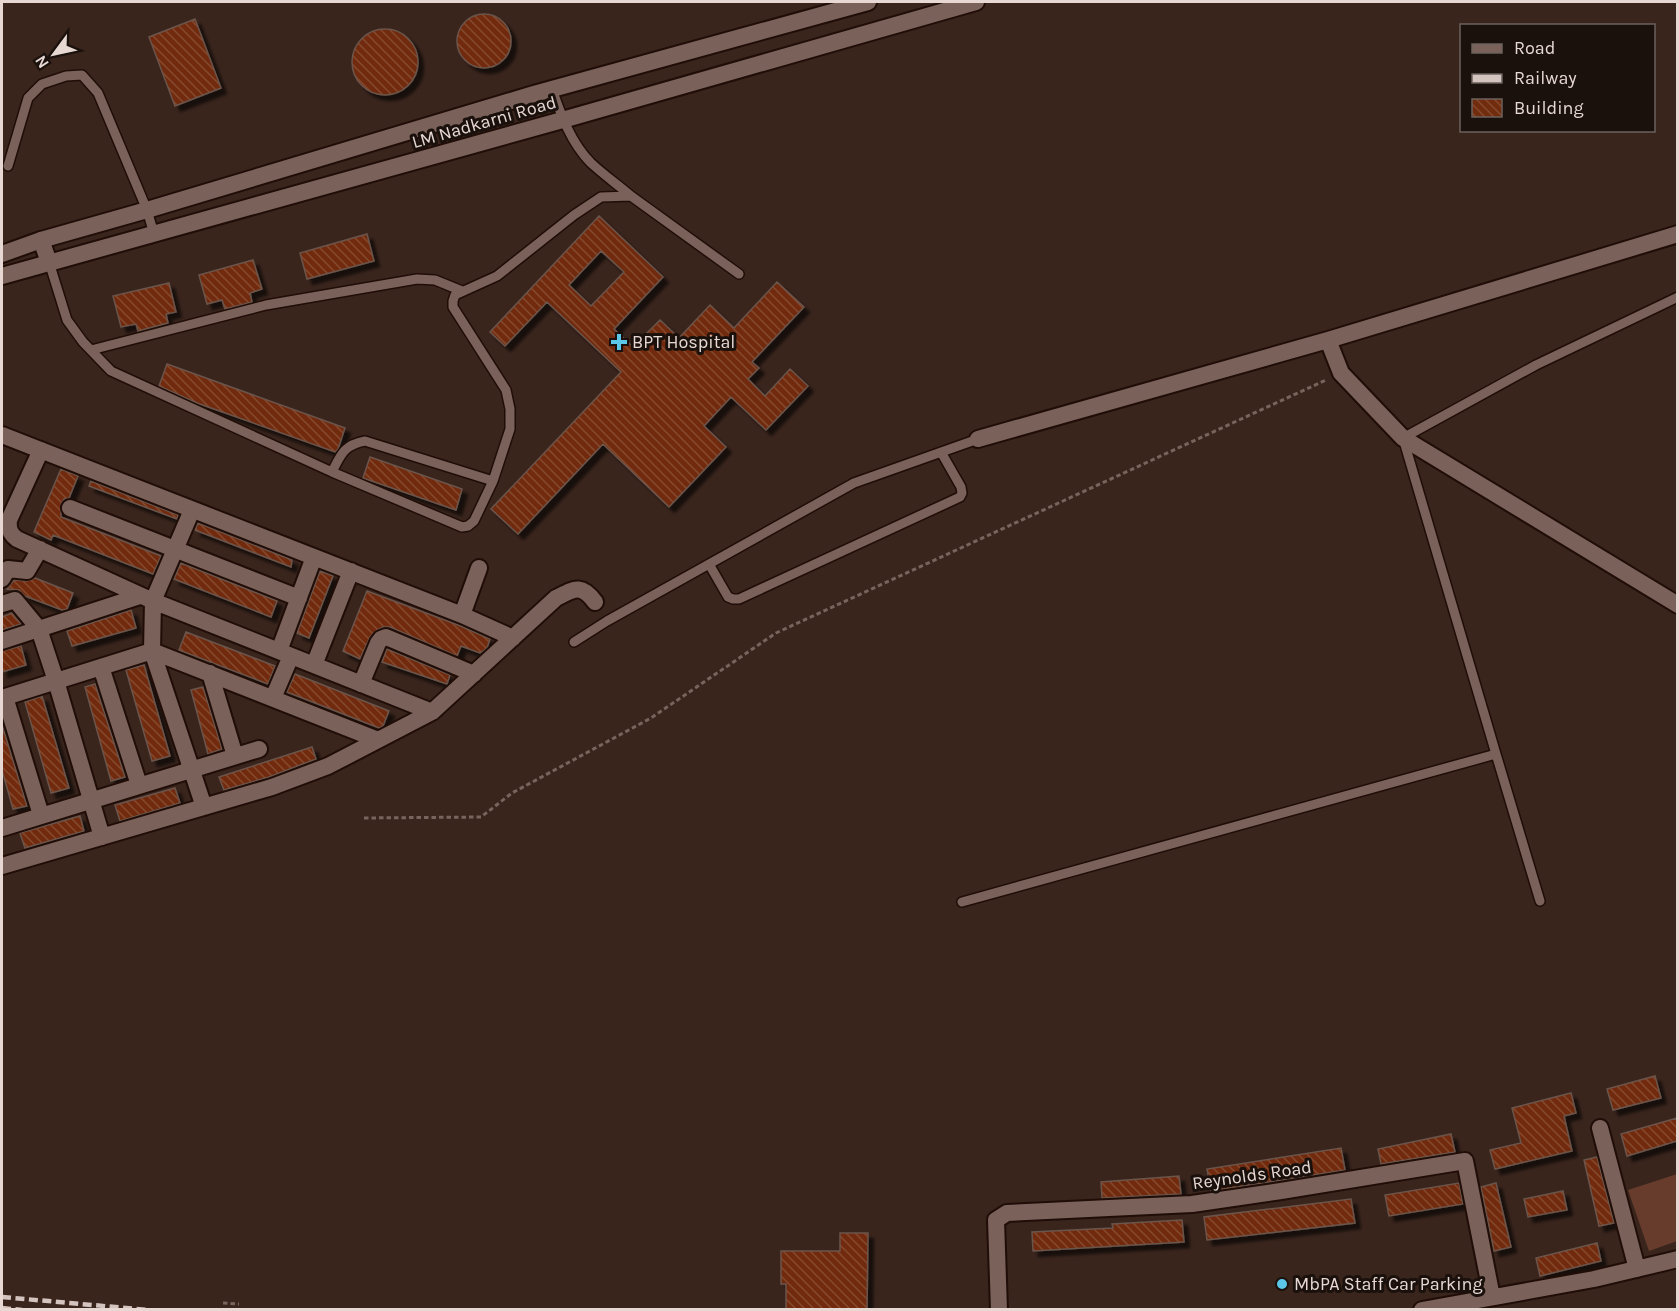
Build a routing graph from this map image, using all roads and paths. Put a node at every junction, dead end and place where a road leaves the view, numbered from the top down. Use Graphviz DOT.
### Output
graph roads {
  1 [pos="868,2"];
  2 [pos="976,2"];
  3 [pos="552,89"];
  4 [pos="563,120"];
  5 [pos="8,166"];
  6 [pos="631,196"];
  7 [pos="147,210"];
  8 [pos="154,234"];
  9 [pos="1677,234"];
  10 [pos="41,240"];
  11 [pos="2,254"];
  12 [pos="49,262"];
  13 [pos="739,274"];
  14 [pos="2,276"];
  15 [pos="462,291"];
  16 [pos="1677,297"];
  17 [pos="1328,340"];
  18 [pos="91,351"];
  19 [pos="1341,373"];
  20 [pos="2,435"];
  21 [pos="1403,438"];
  22 [pos="978,439"];
  23 [pos="41,450"];
  24 [pos="941,452"];
  25 [pos="332,472"];
  26 [pos="493,481"];
  27 [pos="70,508"];
  28 [pos="192,510"];
  29 [pos="5,522"];
  30 [pos="40,549"];
  31 [pos="176,549"];
  32 [pos="314,557"];
  33 [pos="709,564"];
  34 [pos="479,568"];
  35 [pos="351,571"];
  36 [pos="2,579"];
  37 [pos="299,598"];
  38 [pos="6,599"];
  39 [pos="147,599"];
  40 [pos="595,602"];
  41 [pos="1677,604"];
  42 [pos="462,615"];
  43 [pos="607,621"];
  44 [pos="39,629"];
  45 [pos="513,638"];
  46 [pos="2,642"];
  47 [pos="574,642"];
  48 [pos="152,651"];
  49 [pos="285,654"];
  50 [pos="314,665"];
  51 [pos="101,667"];
  52 [pos="210,673"];
  53 [pos="474,674"];
  54 [pos="56,681"];
  55 [pos="361,684"];
  56 [pos="3,697"];
  57 [pos="273,698"];
  58 [pos="432,712"];
  59 [pos="378,740"];
  60 [pos="260,749"];
  61 [pos="1496,754"];
  62 [pos="235,756"];
  63 [pos="191,770"];
  64 [pos="139,785"];
  65 [pos="91,800"];
  66 [pos="204,807"];
  67 [pos="41,816"];
  68 [pos="364,818"];
  69 [pos="2,828"];
  70 [pos="102,837"];
  71 [pos="3,862"];
  72 [pos="1540,901"];
  73 [pos="962,902"];
  74 [pos="1600,1128"];
  75 [pos="1677,1259"];
  76 [pos="1636,1269"];
  77 [pos="1492,1297"];
  78 [pos="223,1303"];
  79 [pos="239,1304"];
  80 [pos="999,1310"];
  81 [pos="1422,1310"];
  1 -- 3 [label="street, LM Nadkarni Road"];
  2 -- 4 [label="street, LM Nadkarni Road"];
  3 -- 4 [label="lane"];
  3 -- 7 [label="street, LM Nadkarni Road"];
  4 -- 6 [label="lane"];
  4 -- 8 [label="street, LM Nadkarni Road"];
  5 -- 7 [label="lane"];
  6 -- 13 [label="lane"];
  6 -- 15 [label="lane"];
  7 -- 8 [label="lane"];
  7 -- 10 [label="street, LM Nadkarni Road"];
  8 -- 12 [label="street, LM Nadkarni Road"];
  9 -- 17 [label="street"];
  10 -- 11 [label="street, LM Nadkarni Road"];
  10 -- 12 [label="street"];
  12 -- 14 [label="street, LM Nadkarni Road"];
  12 -- 18 [label="lane"];
  15 -- 18 [label="lane"];
  15 -- 26 [label="lane"];
  16 -- 21 [label="lane"];
  17 -- 19 [label="street"];
  17 -- 22 [label="street"];
  18 -- 25 [label="lane"];
  19 -- 21 [label="street"];
  19 -- 68 [label="path"];
  20 -- 23 [label="street"];
  21 -- 41 [label="street"];
  21 -- 61 [label="lane"];
  22 -- 24 [label="lane"];
  23 -- 28 [label="street"];
  23 -- 29 [label="street"];
  24 -- 33 [label="lane"];
  24 -- 33 [label="lane"];
  25 -- 26 [label="lane"];
  25 -- 26 [label="lane"];
  27 -- 31 [label="street"];
  28 -- 31 [label="street"];
  28 -- 32 [label="street"];
  29 -- 30 [label="street"];
  30 -- 36 [label="street"];
  30 -- 39 [label="street"];
  31 -- 37 [label="street"];
  31 -- 39 [label="street"];
  32 -- 35 [label="street"];
  32 -- 37 [label="street"];
  33 -- 43 [label="lane"];
  34 -- 42 [label="street"];
  35 -- 42 [label="street"];
  35 -- 50 [label="street"];
  37 -- 49 [label="street"];
  38 -- 44 [label="street"];
  39 -- 44 [label="street"];
  39 -- 48 [label="street"];
  39 -- 49 [label="street"];
  40 -- 43 [label="lane"];
  40 -- 45 [label="street"];
  42 -- 45 [label="street"];
  43 -- 47 [label="lane"];
  44 -- 46 [label="street"];
  44 -- 54 [label="street"];
  45 -- 53 [label="street"];
  48 -- 51 [label="street"];
  48 -- 52 [label="street"];
  48 -- 63 [label="street"];
  49 -- 50 [label="street"];
  49 -- 57 [label="street"];
  50 -- 55 [label="street"];
  51 -- 54 [label="street"];
  51 -- 64 [label="street"];
  52 -- 57 [label="street"];
  52 -- 62 [label="street"];
  53 -- 55 [label="street"];
  53 -- 58 [label="street"];
  54 -- 56 [label="street"];
  54 -- 65 [label="street"];
  55 -- 58 [label="street"];
  56 -- 67 [label="street"];
  57 -- 59 [label="street"];
  58 -- 59 [label="street"];
  59 -- 66 [label="street"];
  60 -- 62 [label="street"];
  61 -- 72 [label="lane"];
  61 -- 73 [label="lane"];
  62 -- 63 [label="street"];
  63 -- 64 [label="street"];
  63 -- 66 [label="street"];
  64 -- 65 [label="street"];
  65 -- 67 [label="street"];
  65 -- 70 [label="street"];
  66 -- 70 [label="street"];
  67 -- 69 [label="street"];
  70 -- 71 [label="street"];
  74 -- 76 [label="street"];
  75 -- 76 [label="street"];
  76 -- 77 [label="street"];
  77 -- 80 [label="street, Reynolds Road"];
  77 -- 81 [label="street"];
  78 -- 79 [label="path"];
}
